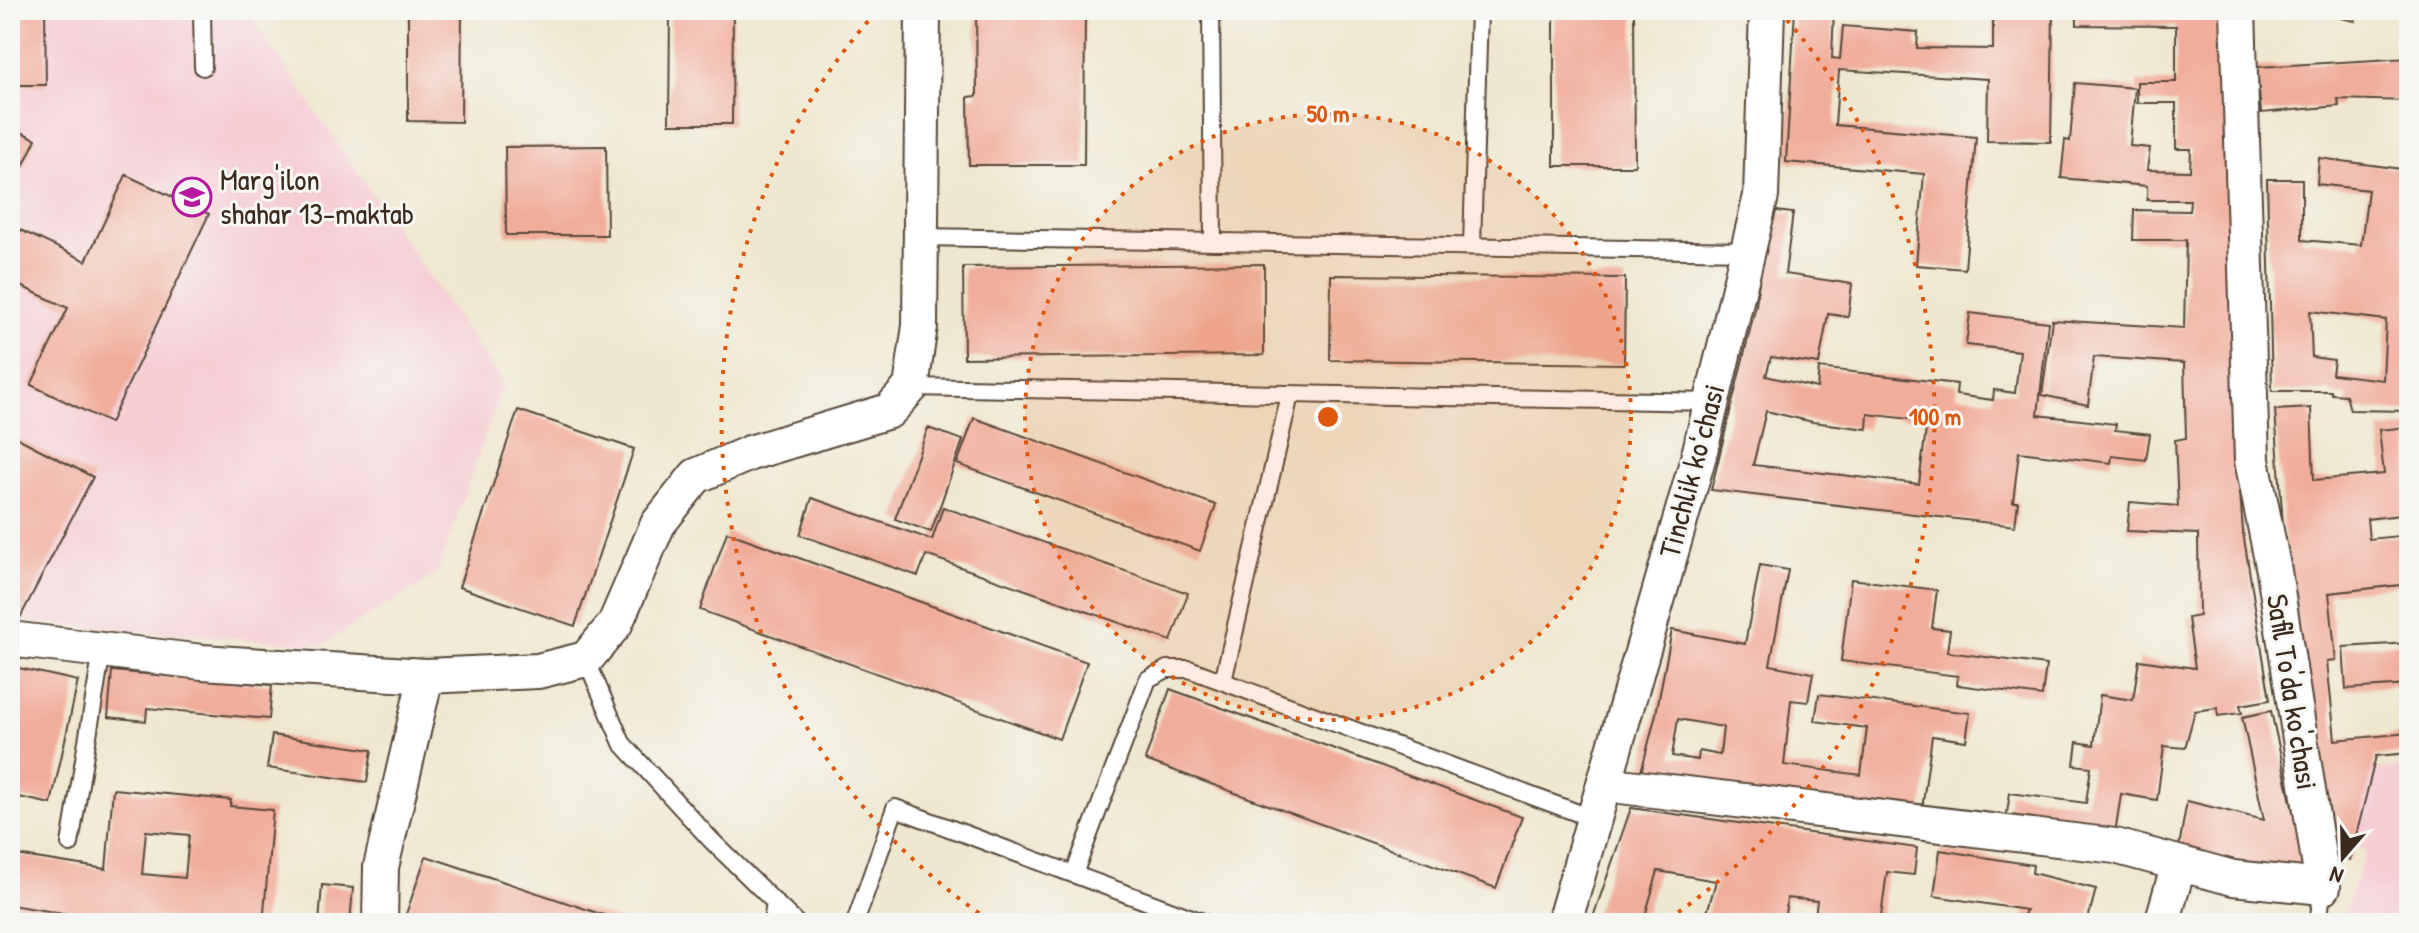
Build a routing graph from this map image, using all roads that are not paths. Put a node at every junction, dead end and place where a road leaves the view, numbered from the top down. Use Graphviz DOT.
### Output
graph roads {
  1 [pos="202,10"];
  2 [pos="923,10"];
  3 [pos="1211,10"];
  4 [pos="1479,10"];
  5 [pos="1767,10"];
  6 [pos="2238,10"];
  7 [pos="203,67"];
  8 [pos="920,237"];
  9 [pos="1213,242"];
  10 [pos="1472,246"];
  11 [pos="1747,251"];
  12 [pos="911,387"];
  13 [pos="1290,395"];
  14 [pos="1711,402"];
  15 [pos="10,639"];
  16 [pos="102,651"];
  17 [pos="586,659"];
  18 [pos="426,676"];
  19 [pos="1223,681"];
  20 [pos="1604,784"];
  21 [pos="1594,819"];
  22 [pos="70,844"];
  23 [pos="2179,864"];
  24 [pos="1074,874"];
  25 [pos="2323,887"];
  26 [pos="775,903"];
  27 [pos="380,923"];
  28 [pos="772,923"];
  29 [pos="796,923"];
  30 [pos="855,923"];
  31 [pos="1205,923"];
  32 [pos="1564,923"];
  33 [pos="2162,923"];
  34 [pos="2318,923"];
  1 -- 7 [label="lane"];
  2 -- 8 [label="street"];
  3 -- 9 [label="lane"];
  4 -- 10 [label="lane"];
  5 -- 11 [label="street, Tinchlik koʻchasi"];
  6 -- 25 [label="street, Safil To'da ko'chasi"];
  8 -- 9 [label="lane"];
  8 -- 12 [label="street"];
  9 -- 10 [label="lane"];
  10 -- 11 [label="lane"];
  11 -- 14 [label="street, Tinchlik koʻchasi"];
  12 -- 13 [label="lane"];
  12 -- 17 [label="street"];
  13 -- 14 [label="lane"];
  13 -- 19 [label="lane"];
  14 -- 20 [label="street, Tinchlik koʻchasi"];
  15 -- 16 [label="street"];
  16 -- 18 [label="street"];
  16 -- 22 [label="lane"];
  17 -- 18 [label="street"];
  17 -- 26 [label="lane"];
  18 -- 27 [label="street"];
  19 -- 21 [label="lane"];
  19 -- 24 [label="lane"];
  20 -- 21 [label="street, Tinchlik koʻchasi"];
  20 -- 23 [label="street"];
  21 -- 32 [label="street, Tinchlik koʻchasi"];
  23 -- 25 [label="street"];
  23 -- 33 [label="street"];
  24 -- 30 [label="lane"];
  24 -- 31 [label="lane"];
  25 -- 34 [label="lane"];
  26 -- 28 [label="lane"];
  26 -- 29 [label="lane"];
}
